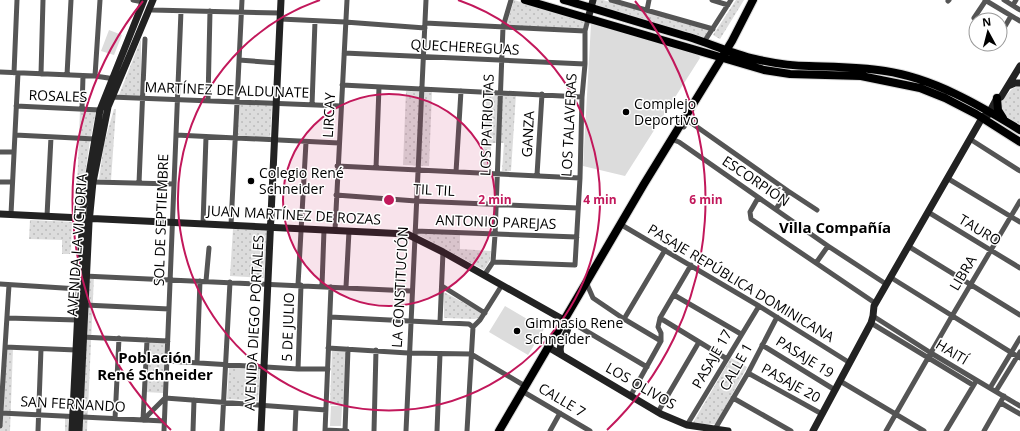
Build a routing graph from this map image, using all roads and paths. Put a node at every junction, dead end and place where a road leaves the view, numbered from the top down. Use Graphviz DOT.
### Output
graph roads {
  1 [pos="16,0"];
  2 [pos="43,0"];
  3 [pos="71,0"];
  4 [pos="100,0"];
  5 [pos="133,0"];
  6 [pos="153,0"];
  7 [pos="242,0"];
  8 [pos="281,0"];
  9 [pos="347,0"];
  10 [pos="426,0"];
  11 [pos="511,0"];
  12 [pos="525,0"];
  13 [pos="564,0"];
  14 [pos="611,0"];
  15 [pos="650,0"];
  16 [pos="712,0"];
  17 [pos="753,0"];
  18 [pos="985,0"];
  19 [pos="1004,0"];
  20 [pos="1016,0"];
  21 [pos="143,1"];
  22 [pos="622,1"];
  23 [pos="729,2"];
  24 [pos="592,4"];
  25 [pos="1013,5"];
  26 [pos="149,8"];
  27 [pos="181,10"];
  28 [pos="647,10"];
  29 [pos="1020,10"];
  30 [pos="210,11"];
  31 [pos="242,12"];
  32 [pos="978,12"];
  33 [pos="280,16"];
  34 [pos="1011,16"];
  35 [pos="588,19"];
  36 [pos="315,21"];
  37 [pos="1008,21"];
  38 [pos="1020,21"];
  39 [pos="346,22"];
  40 [pos="425,25"];
  41 [pos="503,27"];
  42 [pos="713,29"];
  43 [pos="585,31"];
  44 [pos="145,39"];
  45 [pos="704,42"];
  46 [pos="727,50"];
  47 [pos="344,53"];
  48 [pos="423,57"];
  49 [pos="722,58"];
  50 [pos="239,60"];
  51 [pos="501,60"];
  52 [pos="278,62"];
  53 [pos="585,64"];
  54 [pos="1020,66"];
  55 [pos="0,72"];
  56 [pos="16,73"];
  57 [pos="41,74"];
  58 [pos="67,75"];
  59 [pos="83,76"];
  60 [pos="95,76"];
  61 [pos="115,79"];
  62 [pos="1020,83"];
  63 [pos="342,85"];
  64 [pos="1008,86"];
  65 [pos="379,87"];
  66 [pos="422,89"];
  67 [pos="460,91"];
  68 [pos="500,92"];
  69 [pos="542,94"];
  70 [pos="111,97"];
  71 [pos="582,97"];
  72 [pos="997,98"];
  73 [pos="143,99"];
  74 [pos="177,100"];
  75 [pos="208,101"];
  76 [pos="237,102"];
  77 [pos="277,103"];
  78 [pos="312,105"];
  79 [pos="16,106"];
  80 [pos="341,106"];
  81 [pos="82,109"];
  82 [pos="100,110"];
  83 [pos="990,111"];
  84 [pos="984,119"];
  85 [pos="1004,120"];
  86 [pos="1020,130"];
  87 [pos="15,135"];
  88 [pos="176,135"];
  89 [pos="51,137"];
  90 [pos="206,137"];
  91 [pos="236,138"];
  92 [pos="95,139"];
  93 [pos="275,140"];
  94 [pos="673,140"];
  95 [pos="973,141"];
  96 [pos="306,142"];
  97 [pos="1020,142"];
  98 [pos="339,143"];
  99 [pos="0,152"];
  100 [pos="14,152"];
  101 [pos="959,157"];
  102 [pos="338,166"];
  103 [pos="376,168"];
  104 [pos="418,170"];
  105 [pos="1020,171"];
  106 [pos="456,172"];
  107 [pos="496,174"];
  108 [pos="538,176"];
  109 [pos="580,178"];
  110 [pos="947,178"];
  111 [pos="0,182"];
  112 [pos="12,182"];
  113 [pos="93,182"];
  114 [pos="139,183"];
  115 [pos="174,184"];
  116 [pos="788,191"];
  117 [pos="336,195"];
  118 [pos="758,198"];
  119 [pos="416,201"];
  120 [pos="1020,201"];
  121 [pos="495,204"];
  122 [pos="578,208"];
  123 [pos="776,209"];
  124 [pos="817,210"];
  125 [pos="928,212"];
  126 [pos="0,214"];
  127 [pos="11,214"];
  128 [pos="47,216"];
  129 [pos="1011,216"];
  130 [pos="86,217"];
  131 [pos="172,222"];
  132 [pos="1020,222"];
  133 [pos="202,224"];
  134 [pos="620,224"];
  135 [pos="231,225"];
  136 [pos="272,228"];
  137 [pos="302,229"];
  138 [pos="324,230"];
  139 [pos="335,230"];
  140 [pos="349,231"];
  141 [pos="415,234"];
  142 [pos="495,235"];
  143 [pos="577,237"];
  144 [pos="828,246"];
  145 [pos="908,246"];
  146 [pos="209,248"];
  147 [pos="665,250"];
  148 [pos="991,250"];
  149 [pos="443,252"];
  150 [pos="493,262"];
  151 [pos="816,263"];
  152 [pos="691,265"];
  153 [pos="1020,268"];
  154 [pos="485,274"];
  155 [pos="83,276"];
  156 [pos="170,279"];
  157 [pos="200,280"];
  158 [pos="888,280"];
  159 [pos="206,281"];
  160 [pos="230,282"];
  161 [pos="586,282"];
  162 [pos="0,284"];
  163 [pos="269,284"];
  164 [pos="9,285"];
  165 [pos="300,285"];
  166 [pos="502,285"];
  167 [pos="970,285"];
  168 [pos="322,286"];
  169 [pos="442,286"];
  170 [pos="331,287"];
  171 [pos="346,287"];
  172 [pos="79,290"];
  173 [pos="411,291"];
  174 [pos="674,295"];
  175 [pos="875,303"];
  176 [pos="85,305"];
  177 [pos="759,306"];
  178 [pos="169,309"];
  179 [pos="485,313"];
  180 [pos="1020,315"];
  181 [pos="952,316"];
  182 [pos="330,317"];
  183 [pos="7,318"];
  184 [pos="660,318"];
  185 [pos="777,318"];
  186 [pos="624,319"];
  187 [pos="77,320"];
  188 [pos="564,320"];
  189 [pos="872,320"];
  190 [pos="410,321"];
  191 [pos="440,322"];
  192 [pos="576,325"];
  193 [pos="473,327"];
  194 [pos="741,334"];
  195 [pos="80,336"];
  196 [pos="119,338"];
  197 [pos="1020,338"];
  198 [pos="147,340"];
  199 [pos="168,341"];
  200 [pos="661,342"];
  201 [pos="699,342"];
  202 [pos="762,345"];
  203 [pos="5,347"];
  204 [pos="548,347"];
  205 [pos="328,348"];
  206 [pos="41,349"];
  207 [pos="348,349"];
  208 [pos="76,350"];
  209 [pos="376,350"];
  210 [pos="1011,352"];
  211 [pos="408,353"];
  212 [pos="440,354"];
  213 [pos="471,354"];
  214 [pos="561,354"];
  215 [pos="1019,355"];
  216 [pos="929,356"];
  217 [pos="727,359"];
  218 [pos="167,361"];
  219 [pos="197,363"];
  220 [pos="850,363"];
  221 [pos="225,364"];
  222 [pos="265,366"];
  223 [pos="647,367"];
  224 [pos="2,368"];
  225 [pos="298,369"];
  226 [pos="328,369"];
  227 [pos="748,373"];
  228 [pos="977,380"];
  229 [pos="840,381"];
  230 [pos="973,385"];
  231 [pos="524,388"];
  232 [pos="990,388"];
  233 [pos="835,390"];
  234 [pos="996,391"];
  235 [pos="631,395"];
  236 [pos="1004,396"];
  237 [pos="1,398"];
  238 [pos="165,398"];
  239 [pos="733,398"];
  240 [pos="194,400"];
  241 [pos="223,402"];
  242 [pos="1001,403"];
  243 [pos="263,406"];
  244 [pos="1020,406"];
  245 [pos="296,408"];
  246 [pos="326,410"];
  247 [pos="658,412"];
  248 [pos="1,413"];
  249 [pos="560,413"];
  250 [pos="38,414"];
  251 [pos="822,414"];
  252 [pos="896,414"];
  253 [pos="1020,414"];
  254 [pos="77,416"];
  255 [pos="115,419"];
  256 [pos="143,420"];
  257 [pos="164,421"];
  258 [pos="688,425"];
  259 [pos="0,426"];
  260 [pos="715,429"];
  261 [pos="325,430"];
  262 [pos="586,430"];
  263 [pos="38,431"];
  264 [pos="72,431"];
  265 [pos="79,431"];
  266 [pos="164,431"];
  267 [pos="193,431"];
  268 [pos="222,431"];
  269 [pos="262,431"];
  270 [pos="295,431"];
  271 [pos="346,431"];
  272 [pos="374,431"];
  273 [pos="406,431"];
  274 [pos="437,431"];
  275 [pos="467,431"];
  276 [pos="499,431"];
  277 [pos="550,431"];
  278 [pos="725,431"];
  279 [pos="791,431"];
  280 [pos="813,431"];
  281 [pos="886,431"];
  282 [pos="924,431"];
  283 [pos="946,431"];
  284 [pos="984,431"];
  1 -- 56 [label="street"];
  2 -- 57 [label="street"];
  3 -- 58 [label="street"];
  4 -- 60 [label="street"];
  5 -- 21 [label="street"];
  6 -- 26 [label="street, AVENIDA LA VICTORIA"];
  7 -- 31 [label="street"];
  8 -- 33 [label="street, AVENIDA DIEGO PORTALES"];
  9 -- 39 [label="street, LIRCAY"];
  10 -- 40 [label="street, LA CONSTITUCIÓN"];
  11 -- 41 [label="street, LOS PATRIOTAS"];
  12 -- 35 [label="main road"];
  13 -- 24 [label="main road"];
  14 -- 22 [label="street"];
  15 -- 28 [label="street"];
  16 -- 23 [label="street"];
  17 -- 46 [label="main road"];
  18 -- 32 [label="street"];
  18 -- 34 [label="street"];
  19 -- 25 [label="street"];
  20 -- 25 [label="street"];
  21 -- 61 [label="street, AVENIDA LA VICTORIA"];
  22 -- 28 [label="street"];
  23 -- 42 [label="street"];
  24 -- 35 [label="street, LOS TALAVERAS"];
  24 -- 45 [label="main road"];
  25 -- 29 [label="street"];
  26 -- 27 [label="street"];
  26 -- 61 [label="street, AVENIDA LA VICTORIA"];
  27 -- 30 [label="street"];
  27 -- 74 [label="street, SOL DE SEPTIEMBRE"];
  28 -- 42 [label="street"];
  30 -- 31 [label="street"];
  30 -- 75 [label="street"];
  31 -- 33 [label="street"];
  31 -- 50 [label="street"];
  33 -- 36 [label="street"];
  33 -- 52 [label="street, AVENIDA DIEGO PORTALES"];
  34 -- 37 [label="street"];
  34 -- 38 [label="street"];
  35 -- 43 [label="street, LOS TALAVERAS"];
  35 -- 49 [label="main road"];
  36 -- 39 [label="street"];
  36 -- 78 [label="street"];
  39 -- 40 [label="street"];
  39 -- 47 [label="street, LIRCAY"];
  40 -- 41 [label="street"];
  40 -- 48 [label="street, LA CONSTITUCIÓN"];
  41 -- 43 [label="street"];
  41 -- 51 [label="street, LOS PATRIOTAS"];
  42 -- 45 [label="street"];
  43 -- 53 [label="street, LOS TALAVERAS"];
  44 -- 73 [label="street"];
  45 -- 46 [label="main road"];
  46 -- 49 [label="main road"];
  46 -- 83 [label="main road"];
  47 -- 48 [label="street, QUECHEREGUAS"];
  47 -- 63 [label="street, LIRCAY"];
  48 -- 51 [label="street, QUECHEREGUAS"];
  48 -- 66 [label="street, LA CONSTITUCIÓN"];
  49 -- 84 [label="main road"];
  49 -- 94 [label="main road"];
  50 -- 52 [label="street"];
  50 -- 76 [label="street"];
  51 -- 53 [label="street, QUECHEREGUAS"];
  51 -- 68 [label="street, LOS PATRIOTAS"];
  52 -- 77 [label="street, AVENIDA DIEGO PORTALES"];
  53 -- 71 [label="street, LOS TALAVERAS"];
  54 -- 64 [label="street"];
  55 -- 56 [label="street"];
  56 -- 57 [label="street"];
  56 -- 79 [label="street"];
  57 -- 58 [label="street"];
  58 -- 59 [label="street"];
  59 -- 60 [label="street"];
  59 -- 81 [label="street"];
  60 -- 61 [label="street"];
  61 -- 70 [label="street, AVENIDA LA VICTORIA"];
  61 -- 82 [label="street, AVENIDA LA VICTORIA"];
  62 -- 64 [label="street"];
  63 -- 65 [label="street"];
  63 -- 80 [label="street, LIRCAY"];
  64 -- 72 [label="street"];
  65 -- 66 [label="street"];
  65 -- 103 [label="street"];
  66 -- 67 [label="street"];
  66 -- 104 [label="street, LA CONSTITUCIÓN"];
  67 -- 68 [label="street"];
  67 -- 106 [label="street"];
  68 -- 69 [label="street"];
  68 -- 107 [label="street, LOS PATRIOTAS"];
  69 -- 71 [label="street"];
  69 -- 108 [label="street, GANZA"];
  70 -- 73 [label="street, MARTÍNEZ DE ALDUNATE"];
  70 -- 113 [label="street, AVENIDA LA VICTORIA"];
  71 -- 109 [label="street, LOS TALAVERAS"];
  72 -- 83 [label="street"];
  72 -- 85 [label="main road"];
  73 -- 74 [label="street, MARTÍNEZ DE ALDUNATE"];
  73 -- 114 [label="street"];
  74 -- 75 [label="street, MARTÍNEZ DE ALDUNATE"];
  74 -- 88 [label="street, SOL DE SEPTIEMBRE"];
  75 -- 76 [label="street, MARTÍNEZ DE ALDUNATE"];
  76 -- 77 [label="street, MARTÍNEZ DE ALDUNATE"];
  76 -- 91 [label="street"];
  77 -- 78 [label="street, MARTÍNEZ DE ALDUNATE"];
  77 -- 93 [label="street, AVENIDA DIEGO PORTALES"];
  78 -- 80 [label="street, MARTÍNEZ DE ALDUNATE"];
  79 -- 81 [label="street, ROSALES"];
  79 -- 87 [label="street"];
  80 -- 98 [label="street, LIRCAY"];
  81 -- 82 [label="street, ROSALES"];
  82 -- 92 [label="street, AVENIDA LA VICTORIA"];
  83 -- 84 [label="street"];
  83 -- 85 [label="main road"];
  84 -- 95 [label="street"];
  84 -- 97 [label="main road"];
  84 -- 101 [label="street"];
  85 -- 86 [label="main road"];
  87 -- 89 [label="street"];
  87 -- 100 [label="street"];
  88 -- 90 [label="street"];
  88 -- 115 [label="street, SOL DE SEPTIEMBRE"];
  89 -- 92 [label="street"];
  89 -- 128 [label="street"];
  90 -- 91 [label="street"];
  90 -- 133 [label="street"];
  91 -- 93 [label="street"];
  91 -- 135 [label="street"];
  92 -- 130 [label="street, AVENIDA LA VICTORIA"];
  93 -- 96 [label="street"];
  93 -- 136 [label="street, AVENIDA DIEGO PORTALES"];
  94 -- 116 [label="street"];
  94 -- 118 [label="street, ESCORPIÓN"];
  94 -- 134 [label="main road"];
  95 -- 101 [label="street"];
  95 -- 105 [label="street"];
  96 -- 98 [label="street"];
  96 -- 137 [label="street, 5 DE JULIO"];
  98 -- 102 [label="street, LIRCAY"];
  99 -- 100 [label="street"];
  100 -- 112 [label="street"];
  101 -- 110 [label="street"];
  102 -- 103 [label="street"];
  102 -- 117 [label="street, LIRCAY"];
  103 -- 104 [label="street"];
  104 -- 106 [label="street"];
  104 -- 119 [label="street, LA CONSTITUCIÓN"];
  106 -- 107 [label="street"];
  107 -- 108 [label="street"];
  107 -- 121 [label="street, LOS PATRIOTAS"];
  108 -- 109 [label="street"];
  109 -- 122 [label="street, LOS TALAVERAS"];
  110 -- 125 [label="street"];
  110 -- 129 [label="street"];
  111 -- 112 [label="street"];
  112 -- 127 [label="street"];
  113 -- 114 [label="street"];
  113 -- 130 [label="street, AVENIDA LA VICTORIA"];
  114 -- 115 [label="street"];
  115 -- 131 [label="street, SOL DE SEPTIEMBRE"];
  116 -- 123 [label="street"];
  116 -- 124 [label="street"];
  117 -- 119 [label="street, TIL TIL"];
  117 -- 139 [label="street, LIRCAY"];
  118 -- 123 [label="street, ESCORPIÓN"];
  118 -- 151 [label="street"];
  119 -- 121 [label="street, TIL TIL"];
  119 -- 141 [label="street, LA CONSTITUCIÓN"];
  120 -- 129 [label="street, LIBRA"];
  121 -- 122 [label="street, TIL TIL"];
  121 -- 142 [label="street, LOS PATRIOTAS"];
  122 -- 143 [label="street, LOS TALAVERAS"];
  123 -- 144 [label="street, ESCORPIÓN"];
  125 -- 145 [label="street"];
  125 -- 148 [label="street, TAURO"];
  126 -- 127 [label="street, JUAN MARTÍNEZ DE ROZAS"];
  127 -- 128 [label="street, JUAN MARTÍNEZ DE ROZAS"];
  128 -- 130 [label="street, JUAN MARTÍNEZ DE ROZAS"];
  129 -- 132 [label="street"];
  129 -- 148 [label="street, LIBRA"];
  130 -- 131 [label="street, JUAN MARTÍNEZ DE ROZAS"];
  130 -- 155 [label="street, AVENIDA LA VICTORIA"];
  131 -- 133 [label="street, JUAN MARTÍNEZ DE ROZAS"];
  131 -- 156 [label="street, SOL DE SEPTIEMBRE"];
  133 -- 135 [label="street, JUAN MARTÍNEZ DE ROZAS"];
  134 -- 147 [label="street, PASAJE REPÚBLICA DOMINICANA"];
  134 -- 161 [label="main road"];
  135 -- 136 [label="street, JUAN MARTÍNEZ DE ROZAS"];
  136 -- 137 [label="street, JUAN MARTÍNEZ DE ROZAS"];
  136 -- 163 [label="street, AVENIDA DIEGO PORTALES"];
  137 -- 138 [label="street, JUAN MARTÍNEZ DE ROZAS"];
  137 -- 165 [label="street, 5 DE JULIO"];
  138 -- 139 [label="street, JUAN MARTÍNEZ DE ROZAS"];
  138 -- 168 [label="street"];
  139 -- 140 [label="street, JUAN MARTÍNEZ DE ROZAS"];
  140 -- 141 [label="street, JUAN MARTÍNEZ DE ROZAS"];
  140 -- 171 [label="street"];
  141 -- 142 [label="street, ANTONIO PAREJAS"];
  141 -- 149 [label="street, JUAN MARTÍNEZ DE ROZAS"];
  141 -- 173 [label="street, LA CONSTITUCIÓN"];
  142 -- 143 [label="street, ANTONIO PAREJAS"];
  142 -- 150 [label="street, LOS PATRIOTAS"];
  143 -- 150 [label="street, LOS TALAVERAS"];
  144 -- 151 [label="street"];
  144 -- 158 [label="street, ESCORPIÓN"];
  145 -- 158 [label="street"];
  145 -- 167 [label="street"];
  146 -- 159 [label="street"];
  147 -- 152 [label="street, PASAJE REPÚBLICA DOMINICANA"];
  147 -- 186 [label="street"];
  148 -- 153 [label="street, TAURO"];
  148 -- 167 [label="street, LIBRA"];
  149 -- 154 [label="street, JUAN MARTÍNEZ DE ROZAS"];
  149 -- 169 [label="street"];
  150 -- 154 [label="street, LOS PATRIOTAS"];
  151 -- 175 [label="street"];
  152 -- 174 [label="street"];
  152 -- 177 [label="street, PASAJE REPÚBLICA DOMINICANA"];
  154 -- 166 [label="street, JUAN MARTÍNEZ DE ROZAS"];
  155 -- 156 [label="street"];
  155 -- 172 [label="street, AVENIDA LA VICTORIA"];
  155 -- 176 [label="street, AVENIDA LA VICTORIA"];
  156 -- 157 [label="street"];
  156 -- 178 [label="street, SOL DE SEPTIEMBRE"];
  157 -- 159 [label="street"];
  157 -- 219 [label="street"];
  158 -- 175 [label="street"];
  158 -- 181 [label="street, ESCORPIÓN"];
  159 -- 160 [label="street"];
  160 -- 163 [label="street"];
  160 -- 221 [label="street"];
  161 -- 186 [label="street"];
  161 -- 188 [label="main road"];
  162 -- 164 [label="street"];
  163 -- 165 [label="street"];
  163 -- 222 [label="street, AVENIDA DIEGO PORTALES"];
  164 -- 172 [label="street"];
  164 -- 183 [label="street"];
  165 -- 168 [label="street"];
  165 -- 225 [label="street, 5 DE JULIO"];
  166 -- 179 [label="street"];
  166 -- 188 [label="street, JUAN MARTÍNEZ DE ROZAS"];
  167 -- 180 [label="street"];
  167 -- 181 [label="street, LIBRA"];
  168 -- 170 [label="street"];
  169 -- 179 [label="street"];
  169 -- 191 [label="street"];
  170 -- 171 [label="street"];
  170 -- 182 [label="street"];
  171 -- 173 [label="street"];
  172 -- 187 [label="street, AVENIDA LA VICTORIA"];
  173 -- 190 [label="street, LA CONSTITUCIÓN"];
  174 -- 184 [label="street"];
  174 -- 194 [label="street"];
  175 -- 189 [label="street"];
  176 -- 178 [label="street"];
  176 -- 195 [label="street, AVENIDA LA VICTORIA"];
  177 -- 185 [label="street, PASAJE REPÚBLICA DOMINICANA"];
  177 -- 194 [label="street, PASAJE 17"];
  178 -- 199 [label="street, SOL DE SEPTIEMBRE"];
  179 -- 193 [label="street"];
  181 -- 210 [label="street, ESCORPIÓN"];
  181 -- 216 [label="street, LIBRA"];
  182 -- 190 [label="street"];
  182 -- 205 [label="street"];
  183 -- 187 [label="street"];
  183 -- 203 [label="street"];
  184 -- 200 [label="street"];
  184 -- 201 [label="street"];
  185 -- 202 [label="street, CALLE 1"];
  185 -- 220 [label="street, PASAJE REPÚBLICA DOMINICANA"];
  186 -- 200 [label="street"];
  187 -- 195 [label="street, AVENIDA LA VICTORIA"];
  188 -- 204 [label="main road"];
  188 -- 214 [label="street"];
  189 -- 216 [label="street, HAITÍ"];
  189 -- 220 [label="street"];
  190 -- 191 [label="street"];
  190 -- 211 [label="street, LA CONSTITUCIÓN"];
  191 -- 193 [label="street"];
  192 -- 223 [label="street"];
  193 -- 213 [label="street"];
  194 -- 217 [label="street, PASAJE 17"];
  195 -- 196 [label="street"];
  195 -- 208 [label="street, AVENIDA LA VICTORIA"];
  195 -- 254 [label="street, AVENIDA LA VICTORIA"];
  196 -- 198 [label="street"];
  196 -- 255 [label="street"];
  197 -- 210 [label="street"];
  198 -- 199 [label="street"];
  198 -- 256 [label="street"];
  199 -- 218 [label="street, SOL DE SEPTIEMBRE"];
  200 -- 223 [label="street"];
  201 -- 217 [label="street"];
  201 -- 247 [label="street"];
  202 -- 227 [label="street, CALLE 1"];
  202 -- 233 [label="street, PASAJE 19"];
  203 -- 206 [label="street"];
  203 -- 224 [label="street"];
  204 -- 214 [label="street, LOS OLIVOS"];
  204 -- 231 [label="main road"];
  205 -- 207 [label="street"];
  205 -- 226 [label="street"];
  206 -- 208 [label="street"];
  206 -- 250 [label="street"];
  207 -- 209 [label="street"];
  207 -- 271 [label="street"];
  208 -- 254 [label="street, AVENIDA LA VICTORIA"];
  209 -- 211 [label="street"];
  209 -- 272 [label="street"];
  210 -- 215 [label="street, ESCORPIÓN"];
  210 -- 232 [label="street"];
  211 -- 212 [label="street"];
  211 -- 273 [label="street, LA CONSTITUCIÓN"];
  212 -- 213 [label="street"];
  212 -- 274 [label="street"];
  213 -- 231 [label="street, CALLE 7"];
  213 -- 275 [label="street"];
  214 -- 235 [label="street, LOS OLIVOS"];
  215 -- 234 [label="street"];
  216 -- 228 [label="street, HAITÍ"];
  216 -- 230 [label="street, HAITÍ"];
  216 -- 252 [label="street, LIBRA"];
  217 -- 258 [label="street, PASAJE 17"];
  218 -- 219 [label="street"];
  218 -- 238 [label="street, SOL DE SEPTIEMBRE"];
  219 -- 221 [label="street"];
  220 -- 229 [label="street"];
  221 -- 222 [label="street"];
  221 -- 241 [label="street"];
  222 -- 225 [label="street"];
  222 -- 243 [label="street, AVENIDA DIEGO PORTALES"];
  223 -- 235 [label="street"];
  224 -- 237 [label="street"];
  225 -- 226 [label="street"];
  226 -- 246 [label="street"];
  227 -- 239 [label="street, CALLE 1"];
  227 -- 251 [label="street, PASAJE 20"];
  228 -- 230 [label="street"];
  228 -- 232 [label="street, HAITÍ"];
  229 -- 233 [label="street"];
  229 -- 252 [label="street"];
  230 -- 283 [label="street"];
  231 -- 249 [label="street, CALLE 7"];
  231 -- 276 [label="main road"];
  232 -- 234 [label="street, HAITÍ"];
  233 -- 251 [label="street"];
  234 -- 236 [label="street, HAITÍ"];
  235 -- 247 [label="street, LOS OLIVOS"];
  236 -- 242 [label="street"];
  236 -- 244 [label="street, HAITÍ"];
  237 -- 248 [label="street"];
  238 -- 240 [label="street"];
  238 -- 256 [label="street, SAN FERNANDO"];
  238 -- 257 [label="street, SOL DE SEPTIEMBRE"];
  239 -- 260 [label="street, CALLE 1"];
  239 -- 279 [label="street"];
  240 -- 241 [label="street"];
  240 -- 267 [label="street"];
  241 -- 243 [label="street"];
  241 -- 268 [label="street"];
  242 -- 253 [label="street"];
  242 -- 284 [label="street"];
  243 -- 245 [label="street"];
  243 -- 269 [label="street, AVENIDA DIEGO PORTALES"];
  245 -- 246 [label="street"];
  245 -- 270 [label="street"];
  246 -- 261 [label="street"];
  247 -- 258 [label="street, LOS OLIVOS"];
  248 -- 250 [label="street, SAN FERNANDO"];
  248 -- 259 [label="street"];
  249 -- 262 [label="street, CALLE 7"];
  249 -- 277 [label="street"];
  250 -- 254 [label="street, SAN FERNANDO"];
  250 -- 263 [label="street"];
  251 -- 280 [label="street"];
  252 -- 281 [label="street, LIBRA"];
  252 -- 282 [label="street"];
  254 -- 255 [label="street, SAN FERNANDO"];
  254 -- 264 [label="street, AVENIDA LA VICTORIA"];
  254 -- 265 [label="street, AVENIDA LA VICTORIA"];
  255 -- 256 [label="street, SAN FERNANDO"];
  256 -- 257 [label="street, SAN FERNANDO"];
  257 -- 266 [label="street, SOL DE SEPTIEMBRE"];
  258 -- 260 [label="street, LOS OLIVOS"];
  260 -- 278 [label="street, LOS OLIVOS"];
  261 -- 271 [label="street"];
}
